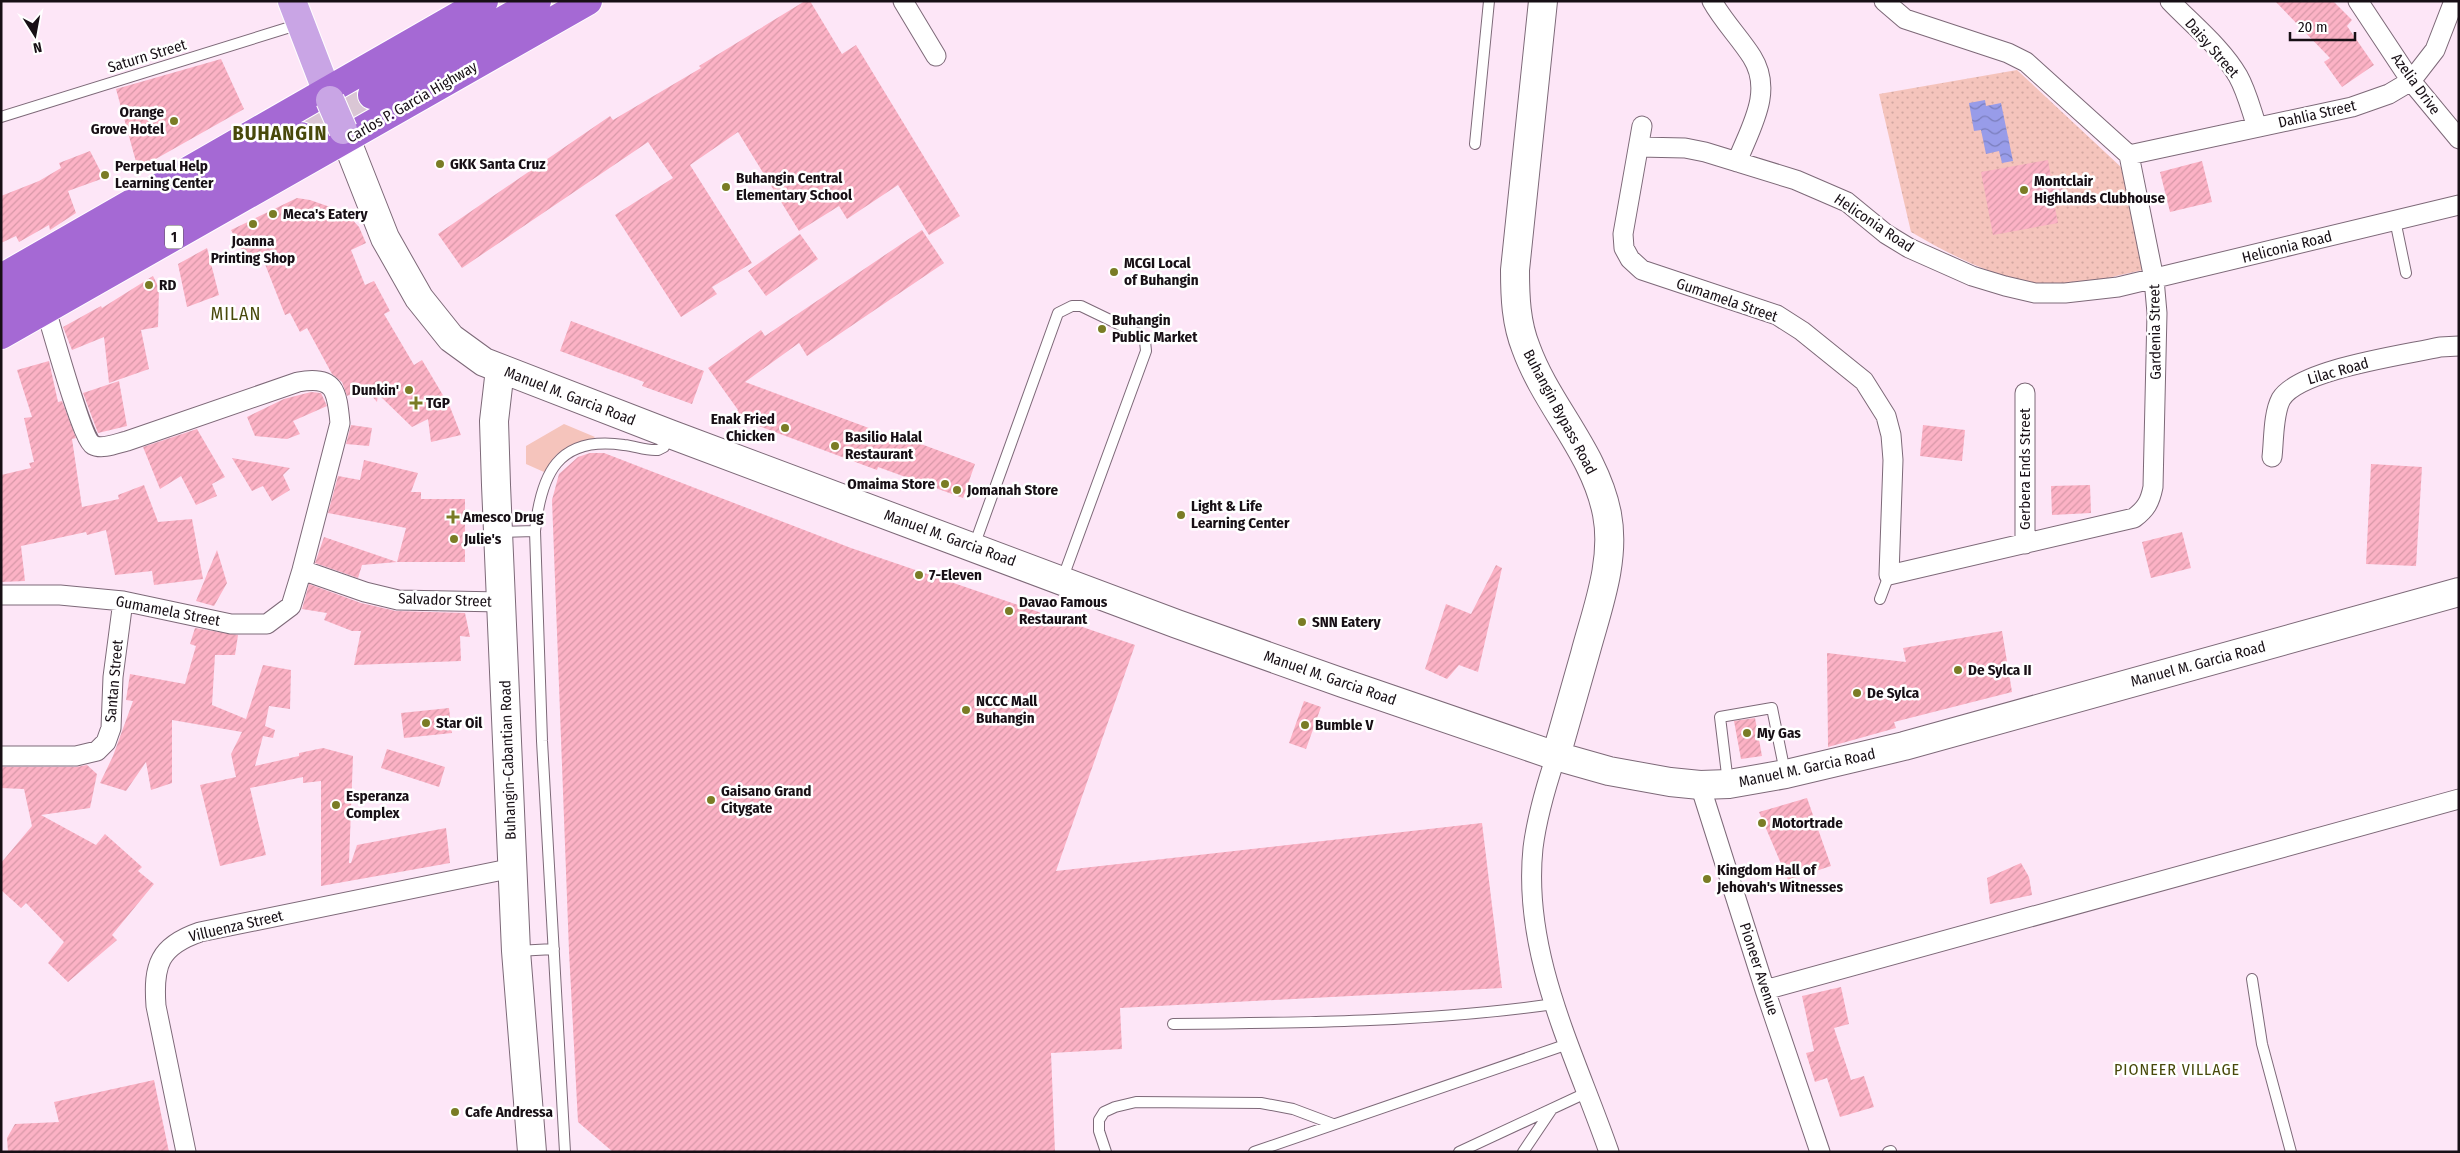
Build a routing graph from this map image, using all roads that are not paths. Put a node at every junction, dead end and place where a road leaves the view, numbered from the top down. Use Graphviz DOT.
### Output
graph roads {
  1 [pos="484,1"];
  2 [pos="537,1"];
  3 [pos="588,1"];
  4 [pos="903,1"];
  5 [pos="1489,1"];
  6 [pos="1543,1"];
  7 [pos="1712,1"];
  8 [pos="1884,1"];
  9 [pos="2170,1"];
  10 [pos="2358,1"];
  11 [pos="2454,1"];
  12 [pos="454,9"];
  13 [pos="296,13"];
  14 [pos="936,56"];
  15 [pos="2411,81"];
  16 [pos="329,95"];
  17 [pos="372,95"];
  18 [pos="1,117"];
  19 [pos="1642,126"];
  20 [pos="2256,128"];
  21 [pos="344,135"];
  22 [pos="301,136"];
  23 [pos="2459,139"];
  24 [pos="1475,144"];
  25 [pos="1639,147"];
  26 [pos="2129,155"];
  27 [pos="1737,162"];
  28 [pos="2459,205"];
  29 [pos="2395,220"];
  30 [pos="2406,273"];
  31 [pos="1,278"];
  32 [pos="2154,280"];
  33 [pos="1,307"];
  34 [pos="46,310"];
  35 [pos="1,335"];
  36 [pos="2459,346"];
  37 [pos="500,369"];
  38 [pos="2025,393"];
  39 [pos="670,434"];
  40 [pos="2272,457"];
  41 [pos="499,532"];
  42 [pos="535,532"];
  43 [pos="2025,544"];
  44 [pos="974,546"];
  45 [pos="302,570"];
  46 [pos="1889,575"];
  47 [pos="1062,580"];
  48 [pos="2459,592"];
  49 [pos="1,595"];
  50 [pos="1880,599"];
  51 [pos="123,601"];
  52 [pos="501,602"];
  53 [pos="1,756"];
  54 [pos="1556,756"];
  55 [pos="1786,774"];
  56 [pos="1728,784"];
  57 [pos="1700,785"];
  58 [pos="2459,799"];
  59 [pos="512,868"];
  60 [pos="554,949"];
  61 [pos="516,951"];
  62 [pos="2252,978"];
  63 [pos="1765,990"];
  64 [pos="1554,1004"];
  65 [pos="1173,1024"];
  66 [pos="1568,1044"];
  67 [pos="1588,1092"];
  68 [pos="1552,1108"];
  69 [pos="1333,1124"];
  70 [pos="186,1152"];
  71 [pos="532,1152"];
  72 [pos="565,1152"];
  73 [pos="1106,1152"];
  74 [pos="1254,1152"];
  75 [pos="1459,1152"];
  76 [pos="1522,1152"];
  77 [pos="1608,1152"];
  78 [pos="1820,1152"];
  79 [pos="2291,1152"];
  1 -- 12 [label="highway"];
  2 -- 17 [label="highway, Carlos P. Garcia Highway"];
  3 -- 21 [label="highway, Carlos P. Garcia Highway / 1"];
  4 -- 14 [label="street"];
  5 -- 24 [label="lane"];
  6 -- 54 [label="main road, Buhangin Bypass Road"];
  7 -- 27 [label="street"];
  8 -- 26 [label="street"];
  9 -- 20 [label="street, Daisy Street"];
  10 -- 15 [label="street, Azelia Drive"];
  11 -- 15 [label="street, Dahlia Street"];
  12 -- 16 [label="highway"];
  13 -- 16 [label="main road"];
  13 -- 18 [label="lane, Saturn Street"];
  15 -- 20 [label="street, Dahlia Street"];
  15 -- 23 [label="street, Azelia Drive"];
  16 -- 21 [label="main road, bridge"];
  16 -- 31 [label="highway"];
  19 -- 25 [label="street, Gumamela Street"];
  20 -- 26 [label="street, Dahlia Street"];
  21 -- 34 [label="highway, Carlos P. Garcia Highway / 1"];
  21 -- 37 [label="main road, Manuel M. Garcia Road"];
  22 -- 33 [label="highway, 1"];
  25 -- 27 [label="street, Heliconia Road"];
  25 -- 46 [label="street, Gumamela Street"];
  26 -- 32 [label="street, Gardenia Street"];
  27 -- 32 [label="street, Heliconia Road"];
  28 -- 29 [label="street, Heliconia Road"];
  29 -- 30 [label="lane"];
  29 -- 32 [label="street, Heliconia Road"];
  32 -- 43 [label="street, Gardenia Street"];
  34 -- 35 [label="highway, Carlos P. Garcia Highway / 1"];
  34 -- 45 [label="street, Gumamela Street"];
  36 -- 40 [label="street, Lilac Road"];
  37 -- 39 [label="main road, Manuel M. Garcia Road"];
  37 -- 41 [label="main road, Buhangin-Cabantian Road"];
  38 -- 43 [label="street, Gerbera Ends Street"];
  39 -- 42 [label="lane"];
  39 -- 44 [label="main road, Manuel M. Garcia Road"];
  41 -- 42 [label="lane"];
  41 -- 52 [label="main road, Buhangin-Cabantian Road"];
  42 -- 60 [label="lane"];
  43 -- 46 [label="street, Gardenia Street"];
  44 -- 47 [label="main road, Manuel M. Garcia Road"];
  44 -- 47 [label="lane"];
  45 -- 51 [label="street, Gumamela Street"];
  45 -- 52 [label="street, Salvador Street"];
  46 -- 50 [label="lane"];
  47 -- 54 [label="main road, Manuel M. Garcia Road"];
  48 -- 55 [label="main road, Manuel M. Garcia Road"];
  49 -- 51 [label="street, Gumamela Street"];
  51 -- 53 [label="street, Santan Street"];
  52 -- 59 [label="main road, Buhangin-Cabantian Road"];
  54 -- 57 [label="main road, Manuel M. Garcia Road"];
  54 -- 64 [label="street"];
  55 -- 56 [label="main road, Manuel M. Garcia Road"];
  55 -- 56 [label="lane"];
  56 -- 57 [label="main road, Manuel M. Garcia Road"];
  57 -- 63 [label="street, Pioneer Avenue"];
  58 -- 63 [label="street"];
  59 -- 61 [label="main road, Buhangin-Cabantian Road"];
  59 -- 70 [label="street, Villuenza Street"];
  60 -- 61 [label="lane"];
  60 -- 72 [label="lane"];
  61 -- 71 [label="main road, Buhangin-Cabantian Road"];
  62 -- 79 [label="lane"];
  63 -- 78 [label="street, Pioneer Avenue"];
  64 -- 65 [label="lane"];
  64 -- 66 [label="street"];
  66 -- 67 [label="street"];
  66 -- 69 [label="lane"];
  67 -- 68 [label="lane"];
  67 -- 77 [label="street"];
  68 -- 75 [label="lane"];
  68 -- 76 [label="lane"];
  69 -- 73 [label="lane"];
  69 -- 74 [label="lane"];
}
